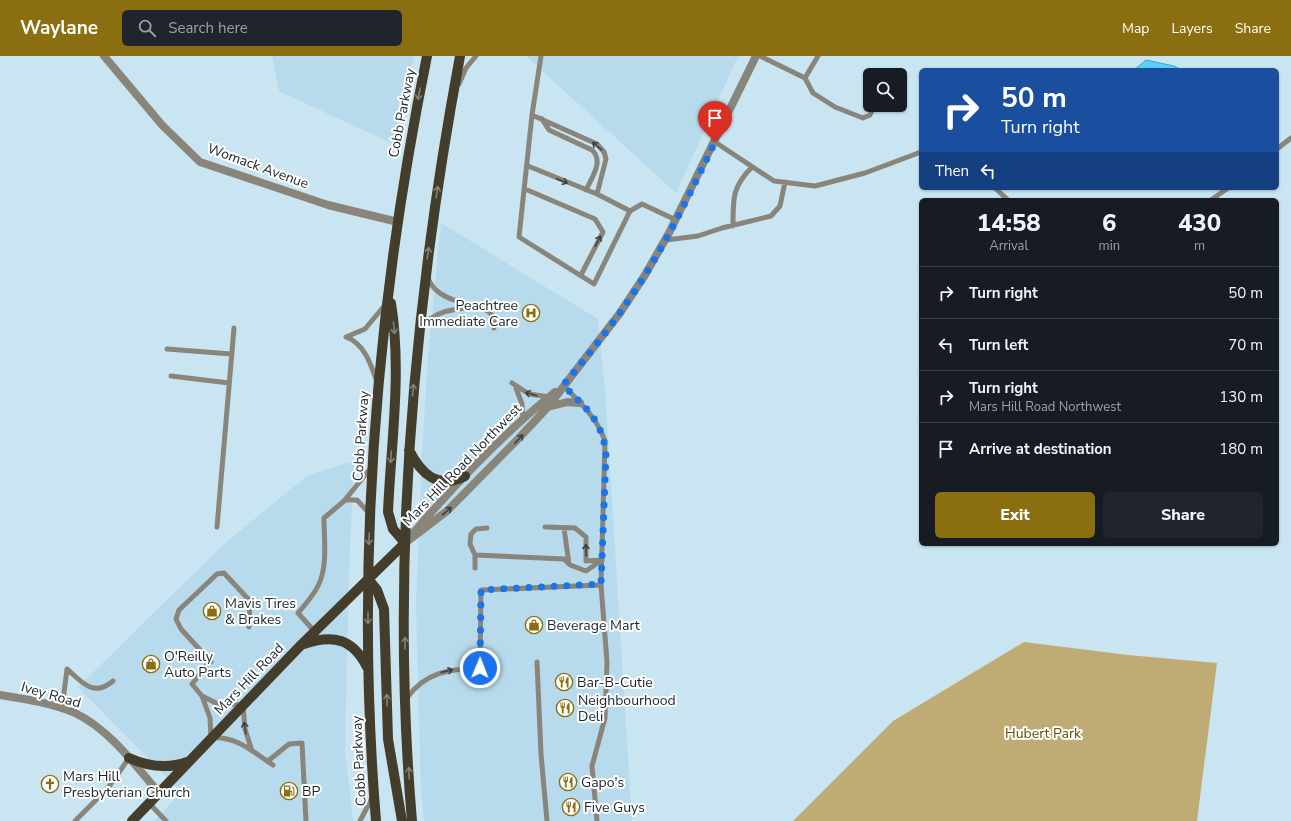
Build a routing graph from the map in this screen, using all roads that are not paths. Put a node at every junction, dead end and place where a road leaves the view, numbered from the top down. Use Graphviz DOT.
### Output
graph roads {
  1 [pos="104,56"];
  2 [pos="427,56"];
  3 [pos="460,56"];
  4 [pos="476,56"];
  5 [pos="541,56"];
  6 [pos="756,56"];
  7 [pos="760,56"];
  8 [pos="818,56"];
  9 [pos="805,78"];
  10 [pos="452,99"];
  11 [pos="871,112"];
  12 [pos="532,115"];
  13 [pos="541,118"];
  14 [pos="1291,138"];
  15 [pos="715,142"];
  16 [pos="1279,148"];
  17 [pos="919,153"];
  18 [pos="528,166"];
  19 [pos="752,167"];
  20 [pos="785,182"];
  21 [pos="525,189"];
  22 [pos="586,190"];
  23 [pos="997,190"];
  24 [pos="1225,190"];
  25 [pos="597,194"];
  26 [pos="1006,198"];
  27 [pos="1214,198"];
  28 [pos="630,211"];
  29 [pos="676,220"];
  30 [pos="398,222"];
  31 [pos="733,226"];
  32 [pos="666,240"];
  33 [pos="425,271"];
  34 [pos="581,276"];
  35 [pos="389,289"];
  36 [pos="388,301"];
  37 [pos="478,308"];
  38 [pos="234,328"];
  39 [pos="494,328"];
  40 [pos="418,333"];
  41 [pos="167,349"];
  42 [pos="232,354"];
  43 [pos="171,376"];
  44 [pos="229,383"];
  45 [pos="563,385"];
  46 [pos="378,388"];
  47 [pos="549,397"];
  48 [pos="580,403"];
  49 [pos="547,408"];
  50 [pos="523,418"];
  51 [pos="409,450"];
  52 [pos="373,464"];
  53 [pos="465,476"];
  54 [pos="344,501"];
  55 [pos="370,515"];
  56 [pos="217,527"];
  57 [pos="545,527"];
  58 [pos="487,528"];
  59 [pos="564,528"];
  60 [pos="405,543"];
  61 [pos="475,555"];
  62 [pos="602,560"];
  63 [pos="570,565"];
  64 [pos="475,568"];
  65 [pos="368,579"];
  66 [pos="601,584"];
  67 [pos="249,627"];
  68 [pos="315,632"];
  69 [pos="302,644"];
  70 [pos="211,662"];
  71 [pos="537,662"];
  72 [pos="206,666"];
  73 [pos="369,670"];
  74 [pos="113,681"];
  75 [pos="0,695"];
  76 [pos="202,696"];
  77 [pos="405,701"];
  78 [pos="243,705"];
  79 [pos="62,708"];
  80 [pos="211,738"];
  81 [pos="252,750"];
  82 [pos="129,758"];
  83 [pos="189,761"];
  84 [pos="268,761"];
  85 [pos="273,765"];
  86 [pos="158,793"];
  87 [pos="374,794"];
  88 [pos="149,803"];
  89 [pos="74,821"];
  90 [pos="132,821"];
  91 [pos="166,821"];
  92 [pos="306,821"];
  93 [pos="360,821"];
  94 [pos="376,821"];
  95 [pos="402,821"];
  96 [pos="412,821"];
  97 [pos="548,821"];
  98 [pos="597,821"];
  1 -- 30 [label="street, Womack Avenue"];
  2 -- 30 [label="main road, Cobb Parkway, one-way"];
  3 -- 10 [label="main road"];
  4 -- 10 [label="lane"];
  5 -- 12 [label="lane"];
  6 -- 15 [label="street, Mars Hill Road Northwest"];
  7 -- 9 [label="lane"];
  8 -- 9 [label="lane"];
  9 -- 11 [label="lane"];
  33 -- 10 [label="main road, one-way"];
  12 -- 13 [label="lane"];
  12 -- 18 [label="lane"];
  13 -- 22 [label="lane"];
  25 -- 13 [label="lane, one-way"];
  14 -- 16 [label="lane"];
  15 -- 19 [label="lane"];
  15 -- 29 [label="street, Mars Hill Road Northwest"];
  17 -- 20 [label="lane"];
  18 -- 21 [label="lane"];
  18 -- 22 [label="lane, one-way"];
  19 -- 20 [label="lane"];
  19 -- 31 [label="lane"];
  20 -- 31 [label="lane"];
  21 -- 34 [label="lane"];
  34 -- 21 [label="lane, one-way"];
  22 -- 25 [label="lane"];
  23 -- 26 [label="lane"];
  24 -- 27 [label="lane"];
  25 -- 28 [label="lane"];
  28 -- 29 [label="lane"];
  28 -- 34 [label="lane"];
  29 -- 32 [label="street, Mars Hill Road Northwest"];
  30 -- 35 [label="main road, Cobb Parkway"];
  31 -- 32 [label="lane"];
  32 -- 45 [label="street, Mars Hill Road Northwest"];
  33 -- 37 [label="lane"];
  33 -- 40 [label="main road"];
  35 -- 36 [label="main road, Cobb Parkway"];
  35 -- 60 [label="main road, one-way"];
  36 -- 46 [label="main road, Cobb Parkway"];
  36 -- 46 [label="lane"];
  37 -- 39 [label="lane"];
  37 -- 40 [label="lane"];
  38 -- 42 [label="lane"];
  51 -- 40 [label="main road, one-way"];
  41 -- 42 [label="lane"];
  42 -- 44 [label="lane"];
  43 -- 44 [label="lane"];
  44 -- 56 [label="lane"];
  45 -- 47 [label="street, Mars Hill Road Northwest"];
  45 -- 48 [label="lane"];
  45 -- 49 [label="street, Mars Hill Road Northwest"];
  46 -- 52 [label="main road, Cobb Parkway"];
  47 -- 50 [label="street, Mars Hill Road Northwest"];
  47 -- 50 [label="lane, one-way"];
  48 -- 49 [label="street"];
  48 -- 62 [label="lane"];
  60 -- 49 [label="street, Mars Hill Road Northwest, one-way"];
  50 -- 53 [label="street, Mars Hill Road Northwest"];
  51 -- 53 [label="main road"];
  51 -- 60 [label="main road"];
  52 -- 54 [label="lane"];
  52 -- 55 [label="main road, Cobb Parkway"];
  53 -- 60 [label="street, Mars Hill Road Northwest"];
  54 -- 55 [label="lane"];
  54 -- 68 [label="lane"];
  55 -- 65 [label="main road, Cobb Parkway, one-way"];
  57 -- 59 [label="lane"];
  58 -- 61 [label="lane"];
  62 -- 59 [label="lane, one-way"];
  59 -- 63 [label="lane"];
  60 -- 65 [label="main road, Mars Hill Road"];
  77 -- 60 [label="main road, one-way"];
  61 -- 63 [label="lane"];
  61 -- 64 [label="lane"];
  62 -- 63 [label="lane"];
  62 -- 66 [label="lane"];
  65 -- 68 [label="main road, Mars Hill Road"];
  65 -- 73 [label="main road, Cobb Parkway, one-way"];
  95 -- 65 [label="main road, one-way"];
  77 -- 66 [label="lane, one-way"];
  66 -- 98 [label="lane"];
  67 -- 70 [label="lane"];
  68 -- 69 [label="main road, Mars Hill Road"];
  69 -- 73 [label="main road"];
  69 -- 78 [label="main road, Mars Hill Road"];
  71 -- 97 [label="lane"];
  72 -- 76 [label="lane"];
  73 -- 87 [label="main road, Cobb Parkway"];
  74 -- 79 [label="lane"];
  75 -- 79 [label="street, Ivey Road"];
  76 -- 78 [label="lane"];
  76 -- 80 [label="lane"];
  96 -- 77 [label="main road, one-way"];
  78 -- 80 [label="main road, Mars Hill Road"];
  81 -- 78 [label="lane, one-way"];
  79 -- 82 [label="street, Ivey Road"];
  80 -- 81 [label="lane"];
  80 -- 83 [label="main road, Mars Hill Road"];
  81 -- 84 [label="lane"];
  82 -- 83 [label="main road"];
  82 -- 86 [label="street, Ivey Road"];
  82 -- 89 [label="lane"];
  83 -- 86 [label="main road, Mars Hill Road"];
  84 -- 85 [label="lane"];
  84 -- 92 [label="lane"];
  86 -- 88 [label="main road, Mars Hill Road"];
  87 -- 93 [label="lane"];
  87 -- 94 [label="main road, Cobb Parkway"];
  88 -- 90 [label="main road, Mars Hill Road"];
  88 -- 91 [label="lane"];
}
